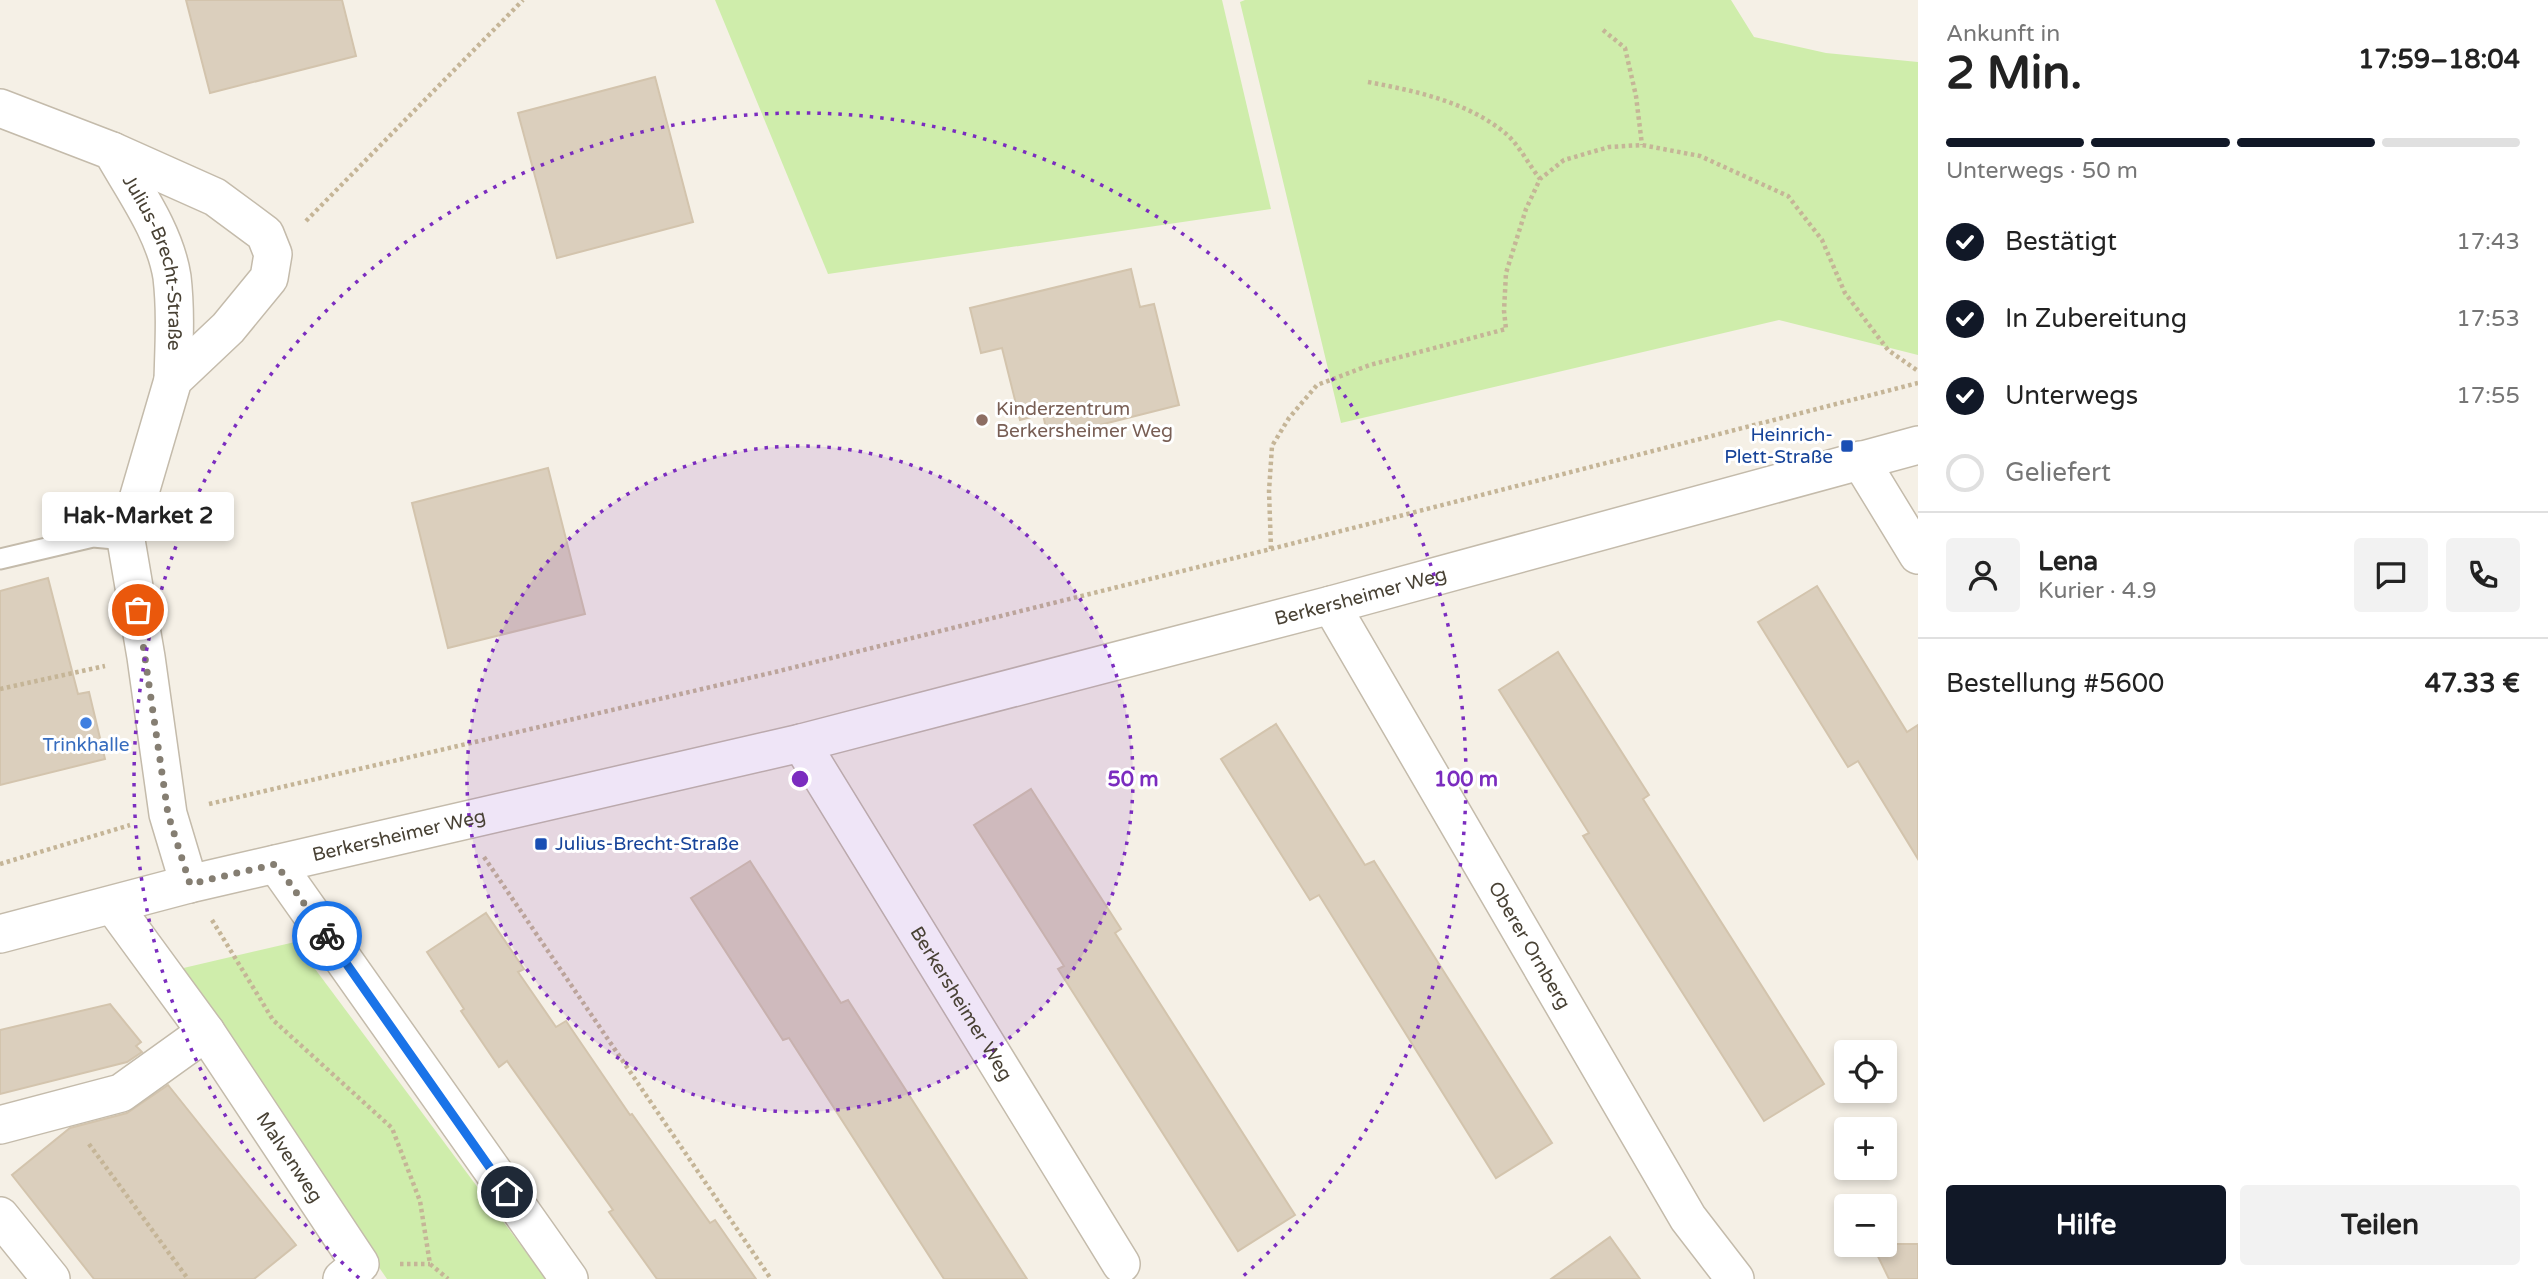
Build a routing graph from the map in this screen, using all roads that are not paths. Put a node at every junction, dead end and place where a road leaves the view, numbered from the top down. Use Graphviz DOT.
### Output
graph roads {
  1 [pos="0,108"];
  2 [pos="112,150"];
  3 [pos="173,380"];
  4 [pos="1918,445"];
  5 [pos="1860,460"];
  6 [pos="126,540"];
  7 [pos="1918,555"];
  8 [pos="0,559"];
  9 [pos="1331,605"];
  10 [pos="801,743"];
  11 [pos="276,864"];
  12 [pos="190,884"];
  13 [pos="113,905"];
  14 [pos="0,934"];
  15 [pos="206,1032"];
  16 [pos="0,1125"];
  17 [pos="0,1216"];
  18 [pos="1121,1264"];
  19 [pos="51,1279"];
  20 [pos="342,1279"];
  21 [pos="569,1279"];
  22 [pos="1735,1279"];
  1 -- 2 [label="street, Julius-Brecht-Straße"];
  2 -- 3 [label="street, Julius-Brecht-Straße"];
  2 -- 3 [label="street, Julius-Brecht-Straße"];
  3 -- 6 [label="street, Julius-Brecht-Straße"];
  4 -- 5 [label="street, Berkersheimer Weg"];
  5 -- 7 [label="street"];
  5 -- 9 [label="street, Berkersheimer Weg"];
  6 -- 8 [label="lane"];
  6 -- 12 [label="street, Julius-Brecht-Straße"];
  9 -- 10 [label="street, Berkersheimer Weg"];
  9 -- 22 [label="street, Oberer Ornberg"];
  10 -- 11 [label="street, Berkersheimer Weg"];
  10 -- 18 [label="street, Berkersheimer Weg"];
  11 -- 12 [label="street, Berkersheimer Weg"];
  11 -- 21 [label="street"];
  12 -- 13 [label="street, Berkersheimer Weg"];
  13 -- 14 [label="street, Berkersheimer Weg"];
  13 -- 15 [label="street, Malvenweg"];
  15 -- 16 [label="street"];
  15 -- 20 [label="street, Malvenweg"];
  17 -- 19 [label="street"];
}
